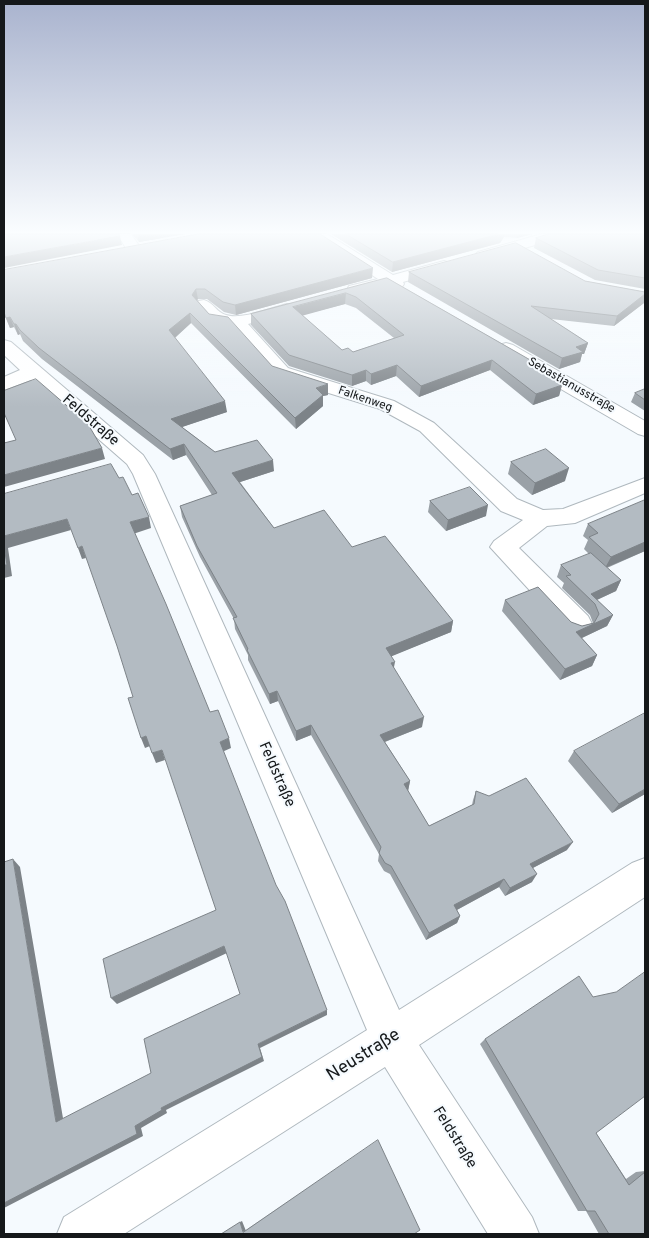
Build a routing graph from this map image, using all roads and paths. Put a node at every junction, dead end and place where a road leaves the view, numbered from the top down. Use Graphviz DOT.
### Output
graph roads {
  1 [pos="349,292"];
  2 [pos="409,292"];
  3 [pos="415,295"];
  4 [pos="333,296"];
  5 [pos="304,304"];
  6 [pos="204,305"];
  7 [pos="236,322"];
  8 [pos="488,338"];
  9 [pos="4,346"];
  10 [pos="33,372"];
  11 [pos="4,384"];
  12 [pos="645,430"];
  13 [pos="645,485"];
  14 [pos="541,518"];
  15 [pos="578,624"];
  16 [pos="645,876"];
  17 [pos="392,1039"];
  18 [pos="81,1234"];
  19 [pos="515,1234"];
  1 -- 4 [label="street"];
  2 -- 3 [label="street"];
  5 -- 7 [label="street"];
  6 -- 7 [label="street, Falkenweg"];
  7 -- 14 [label="street, Falkenweg"];
  8 -- 12 [label="street, Sebastianusstraße"];
  9 -- 10 [label="street, Feldstraße"];
  10 -- 11 [label="street"];
  10 -- 17 [label="street, Feldstraße"];
  13 -- 14 [label="street, Falkenweg"];
  14 -- 15 [label="street"];
  16 -- 17 [label="street, Neustraße"];
  17 -- 18 [label="street, Neustraße"];
  17 -- 19 [label="street, Feldstraße"];
}
